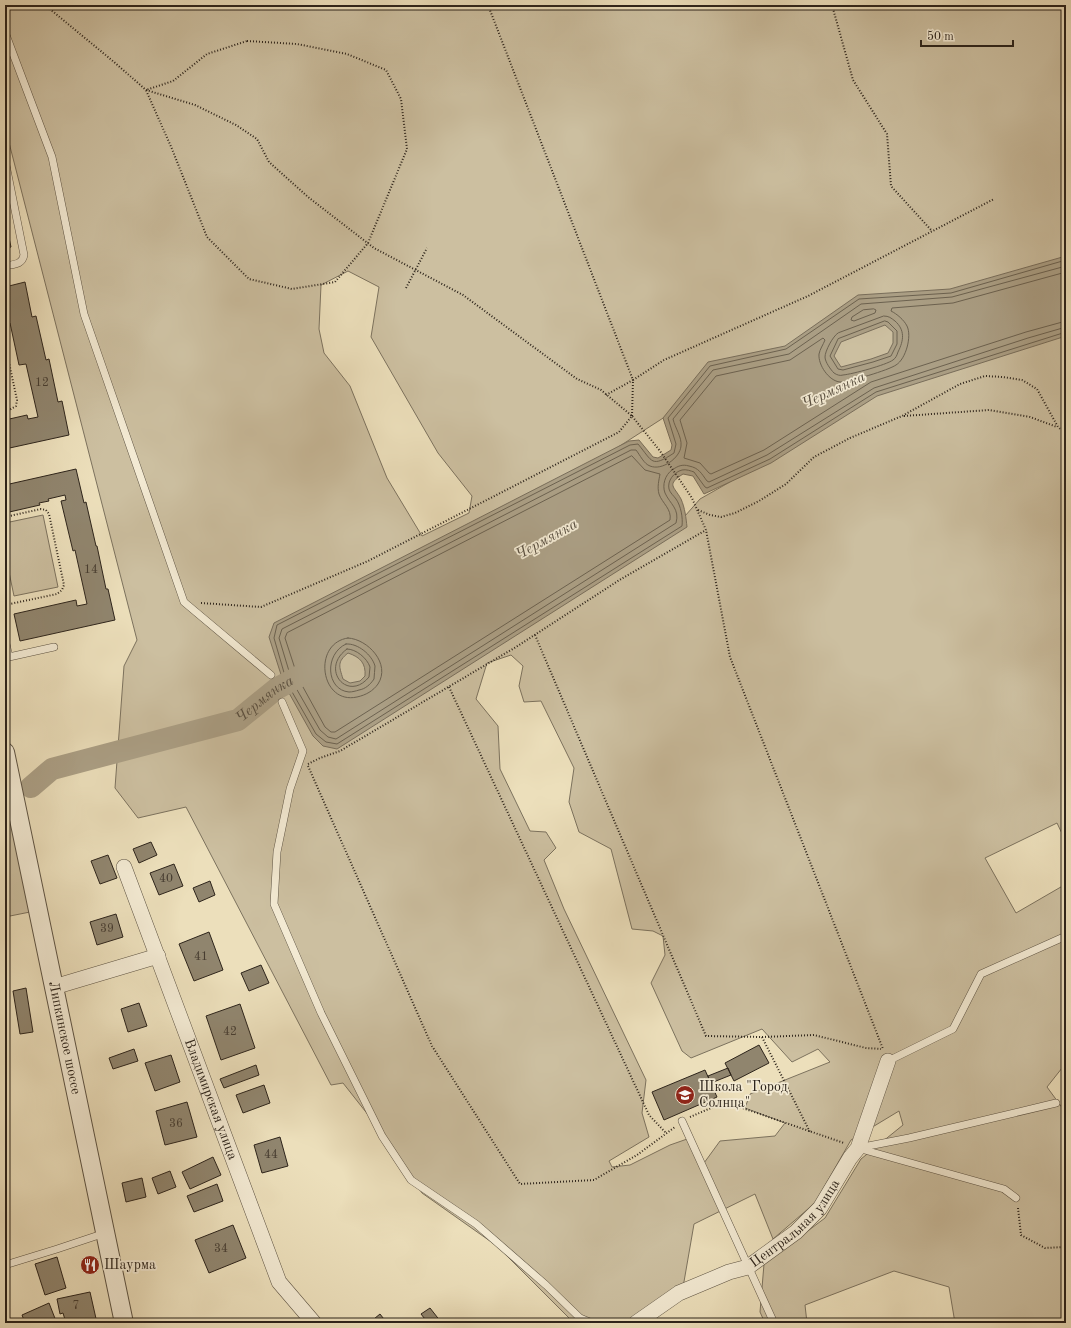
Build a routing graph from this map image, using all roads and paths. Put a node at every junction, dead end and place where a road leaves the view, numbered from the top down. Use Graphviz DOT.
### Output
graph roads {
  1 [pos="45,5"];
  2 [pos="488,5"];
  3 [pos="832,5"];
  4 [pos="5,26"];
  5 [pos="146,90"];
  6 [pos="5,160"];
  7 [pos="994,199"];
  8 [pos="932,231"];
  9 [pos="368,243"];
  10 [pos="427,248"];
  11 [pos="5,266"];
  12 [pos="416,270"];
  13 [pos="406,288"];
  14 [pos="5,344"];
  15 [pos="633,380"];
  16 [pos="606,395"];
  17 [pos="5,411"];
  18 [pos="632,416"];
  19 [pos="902,416"];
  20 [pos="1058,427"];
  21 [pos="1066,434"];
  22 [pos="697,510"];
  23 [pos="5,517"];
  24 [pos="706,530"];
  25 [pos="184,602"];
  26 [pos="5,605"];
  27 [pos="535,635"];
  28 [pos="5,640"];
  29 [pos="54,647"];
  30 [pos="7,657"];
  31 [pos="271,675"];
  32 [pos="449,687"];
  33 [pos="282,702"];
  34 [pos="303,751"];
  35 [pos="5,752"];
  36 [pos="307,765"];
  37 [pos="124,867"];
  38 [pos="1066,936"];
  39 [pos="158,956"];
  40 [pos="54,987"];
  41 [pos="762,1037"];
  42 [pos="888,1061"];
  43 [pos="1056,1103"];
  44 [pos="682,1121"];
  45 [pos="810,1132"];
  46 [pos="666,1133"];
  47 [pos="858,1148"];
  48 [pos="1016,1198"];
  49 [pos="106,1233"];
  50 [pos="1066,1249"];
  51 [pos="5,1265"];
  52 [pos="748,1267"];
  53 [pos="124,1323"];
  54 [pos="314,1323"];
  55 [pos="592,1323"];
  56 [pos="636,1323"];
  57 [pos="774,1323"];
  1 -- 5 [label="path"];
  2 -- 15 [label="path"];
  3 -- 8 [label="path"];
  4 -- 25 [label="lane"];
  5 -- 9 [label="path"];
  5 -- 9 [label="path"];
  5 -- 9 [label="path"];
  6 -- 11 [label="lane"];
  7 -- 8 [label="path"];
  8 -- 15 [label="path"];
  9 -- 12 [label="path"];
  10 -- 12 [label="path"];
  12 -- 13 [label="path"];
  12 -- 16 [label="path"];
  14 -- 17 [label="path"];
  15 -- 16 [label="path"];
  15 -- 18 [label="path"];
  16 -- 18 [label="path"];
  18 -- 22 [label="path"];
  18 -- 25 [label="path"];
  19 -- 20 [label="path"];
  19 -- 20 [label="path"];
  19 -- 22 [label="path"];
  20 -- 21 [label="path"];
  22 -- 24 [label="path"];
  23 -- 26 [label="path"];
  24 -- 27 [label="path"];
  24 -- 41 [label="path"];
  25 -- 31 [label="lane"];
  27 -- 32 [label="path"];
  27 -- 41 [label="path"];
  28 -- 30 [label="lane"];
  29 -- 30 [label="lane"];
  32 -- 36 [label="path"];
  32 -- 46 [label="path"];
  33 -- 34 [label="lane"];
  34 -- 36 [label="path"];
  34 -- 55 [label="lane"];
  35 -- 40 [label="street, Липкинское шоссе"];
  36 -- 46 [label="path"];
  37 -- 39 [label="street, Владимирская улица"];
  38 -- 42 [label="lane"];
  39 -- 40 [label="street"];
  39 -- 54 [label="street, Владимирская улица"];
  40 -- 49 [label="street, Липкинское шоссе"];
  41 -- 45 [label="path"];
  42 -- 47 [label="street, Центральная улица"];
  43 -- 47 [label="lane"];
  44 -- 45 [label="path"];
  44 -- 46 [label="path"];
  44 -- 52 [label="lane"];
  45 -- 47 [label="path"];
  47 -- 48 [label="lane"];
  47 -- 52 [label="street, Центральная улица"];
  48 -- 50 [label="path"];
  49 -- 51 [label="lane"];
  49 -- 53 [label="street, Липкинское шоссе"];
  52 -- 56 [label="street, Центральная улица"];
  52 -- 57 [label="lane"];
}
